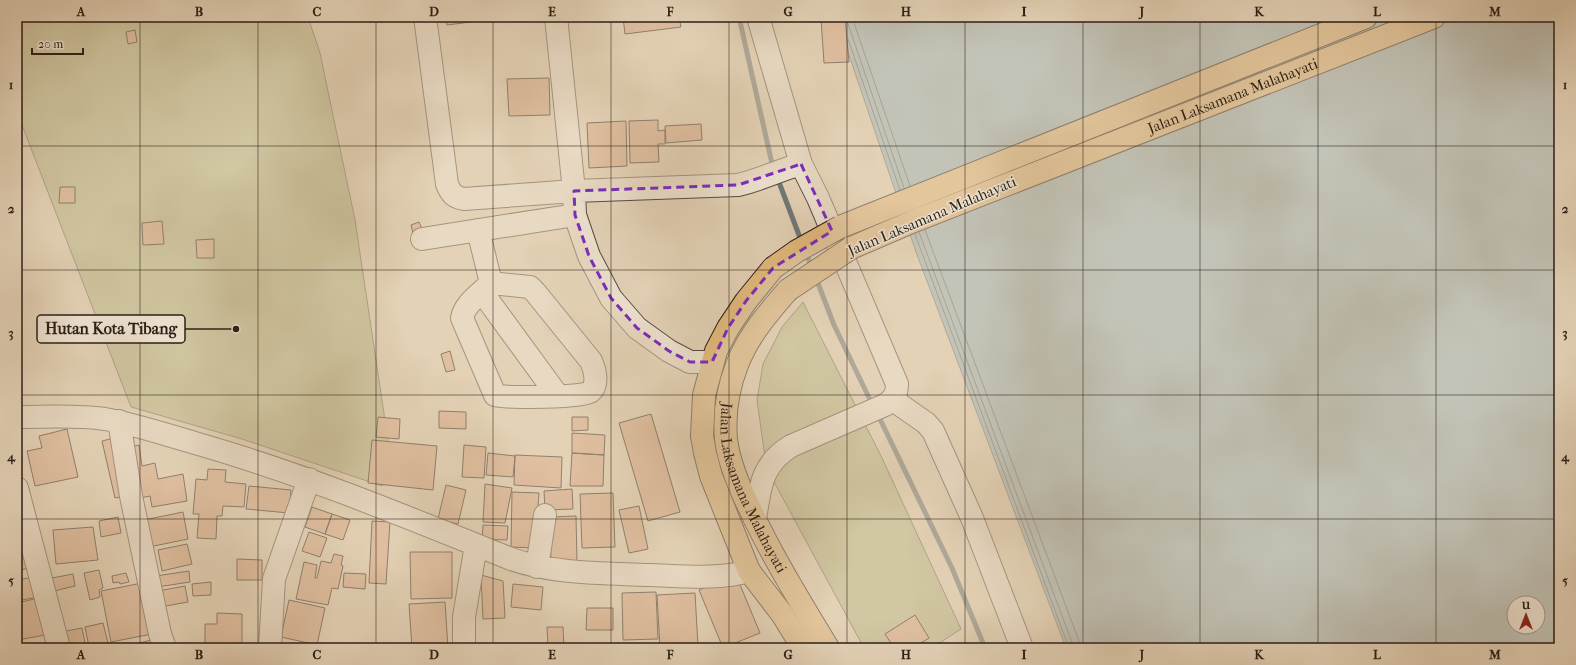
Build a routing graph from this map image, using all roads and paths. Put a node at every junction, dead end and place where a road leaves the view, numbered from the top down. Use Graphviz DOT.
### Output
graph roads {
  1 [pos="425,17"];
  2 [pos="556,17"];
  3 [pos="758,17"];
  4 [pos="1366,17"];
  5 [pos="1434,17"];
  6 [pos="792,166"];
  7 [pos="574,191"];
  8 [pos="575,215"];
  9 [pos="478,230"];
  10 [pos="422,239"];
  11 [pos="486,287"];
  12 [pos="712,362"];
  13 [pos="558,396"];
  14 [pos="889,402"];
  15 [pos="17,417"];
  16 [pos="119,421"];
  17 [pos="309,479"];
  18 [pos="17,488"];
  19 [pos="545,516"];
  20 [pos="755,519"];
  21 [pos="476,545"];
  22 [pos="537,567"];
  23 [pos="749,571"];
  24 [pos="59,648"];
  25 [pos="165,648"];
  26 [pos="270,648"];
  27 [pos="464,648"];
  28 [pos="803,648"];
  29 [pos="828,648"];
  30 [pos="1022,648"];
  1 -- 7 [label="street"];
  2 -- 7 [label="street"];
  3 -- 6 [label="street"];
  4 -- 12 [label="highway, Jalan Laksamana Malahayati, bridge"];
  5 -- 20 [label="highway, Jalan Laksamana Malahayati, bridge"];
  6 -- 7 [label="street"];
  6 -- 14 [label="street"];
  7 -- 8 [label="street"];
  8 -- 9 [label="street"];
  8 -- 12 [label="street"];
  9 -- 10 [label="street"];
  9 -- 11 [label="street"];
  11 -- 13 [label="street"];
  11 -- 13 [label="street"];
  11 -- 13 [label="street"];
  12 -- 23 [label="highway, Jalan Laksamana Malahayati"];
  14 -- 20 [label="street"];
  14 -- 30 [label="street"];
  15 -- 16 [label="street"];
  16 -- 17 [label="street"];
  16 -- 25 [label="street"];
  17 -- 21 [label="street"];
  17 -- 26 [label="street"];
  18 -- 24 [label="street"];
  19 -- 22 [label="street"];
  20 -- 29 [label="highway, Jalan Laksamana Malahayati"];
  21 -- 22 [label="street"];
  21 -- 27 [label="street"];
  22 -- 23 [label="street"];
  23 -- 28 [label="highway, Jalan Laksamana Malahayati"];
}
